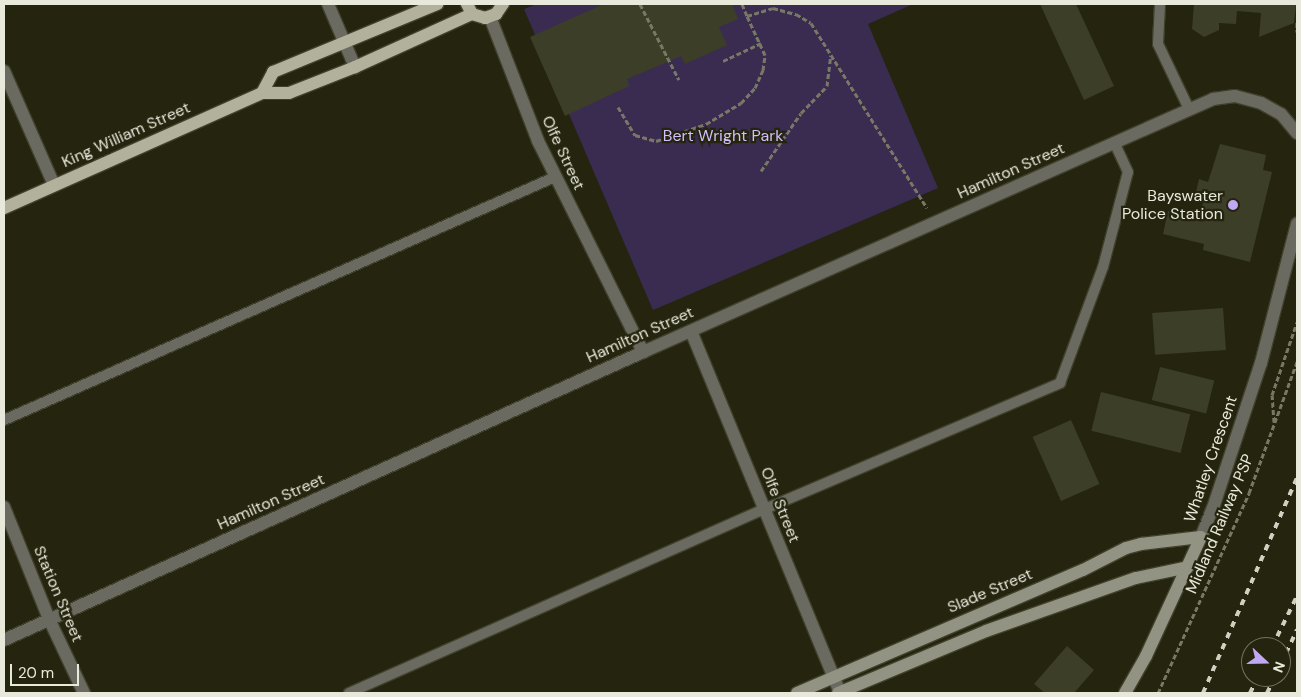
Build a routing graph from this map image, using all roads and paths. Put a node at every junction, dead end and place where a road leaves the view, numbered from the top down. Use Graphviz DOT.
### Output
graph roads {
  1 [pos="328,4"];
  2 [pos="437,4"];
  3 [pos="502,4"];
  4 [pos="640,4"];
  5 [pos="742,4"];
  6 [pos="1160,4"];
  7 [pos="469,9"];
  8 [pos="747,16"];
  9 [pos="490,17"];
  10 [pos="1297,22"];
  11 [pos="1297,32"];
  12 [pos="346,43"];
  13 [pos="761,43"];
  14 [pos="831,54"];
  15 [pos="723,61"];
  16 [pos="355,67"];
  17 [pos="4,71"];
  18 [pos="679,80"];
  19 [pos="262,93"];
  20 [pos="618,107"];
  21 [pos="1189,109"];
  22 [pos="1294,129"];
  23 [pos="1115,144"];
  24 [pos="761,171"];
  25 [pos="555,177"];
  26 [pos="54,185"];
  27 [pos="4,208"];
  28 [pos="936,222"];
  29 [pos="1297,224"];
  30 [pos="1297,322"];
  31 [pos="691,331"];
  32 [pos="643,352"];
  33 [pos="1297,362"];
  34 [pos="4,420"];
  35 [pos="1275,425"];
  36 [pos="4,507"];
  37 [pos="764,509"];
  38 [pos="1201,537"];
  39 [pos="1188,566"];
  40 [pos="49,620"];
  41 [pos="4,640"];
  42 [pos="833,676"];
  43 [pos="84,693"];
  44 [pos="349,693"];
  45 [pos="797,693"];
  46 [pos="839,693"];
  47 [pos="1125,693"];
  48 [pos="1158,693"];
  1 -- 12 [label="street"];
  2 -- 12 [label="main road"];
  3 -- 9 [label="main road"];
  4 -- 18 [label="path"];
  5 -- 8 [label="path"];
  6 -- 21 [label="lane"];
  7 -- 9 [label="main road, King William Street"];
  7 -- 16 [label="main road, King William Street"];
  8 -- 13 [label="path"];
  8 -- 14 [label="path"];
  9 -- 25 [label="street, Olfe Street"];
  10 -- 11 [label="path"];
  12 -- 16 [label="street"];
  12 -- 19 [label="main road"];
  13 -- 15 [label="path"];
  13 -- 20 [label="path"];
  14 -- 24 [label="path"];
  14 -- 28 [label="path"];
  16 -- 19 [label="main road, King William Street"];
  17 -- 26 [label="street"];
  19 -- 26 [label="main road, King William Street"];
  21 -- 22 [label="street, Hamilton Street"];
  21 -- 23 [label="street, Hamilton Street"];
  23 -- 28 [label="street, Hamilton Street"];
  23 -- 37 [label="lane"];
  25 -- 32 [label="street, Olfe Street"];
  25 -- 34 [label="lane"];
  26 -- 27 [label="main road, King William Street"];
  28 -- 31 [label="street, Hamilton Street"];
  29 -- 38 [label="street, Whatley Crescent"];
  30 -- 35 [label="path"];
  31 -- 32 [label="street, Hamilton Street"];
  31 -- 37 [label="street, Olfe Street"];
  32 -- 40 [label="street, Hamilton Street"];
  33 -- 35 [label="path, Midland Railway PSP"];
  35 -- 48 [label="path, Midland Railway PSP"];
  36 -- 40 [label="street, Station Street"];
  37 -- 42 [label="street, Olfe Street"];
  37 -- 44 [label="lane"];
  38 -- 39 [label="street, Whatley Crescent"];
  38 -- 42 [label="street, Slade Street"];
  39 -- 46 [label="street"];
  39 -- 47 [label="street, Whatley Crescent"];
  40 -- 41 [label="street, Hamilton Street"];
  40 -- 43 [label="street, Station Street"];
  42 -- 45 [label="street, Slade Street"];
  42 -- 46 [label="street, Olfe Street"];
}
